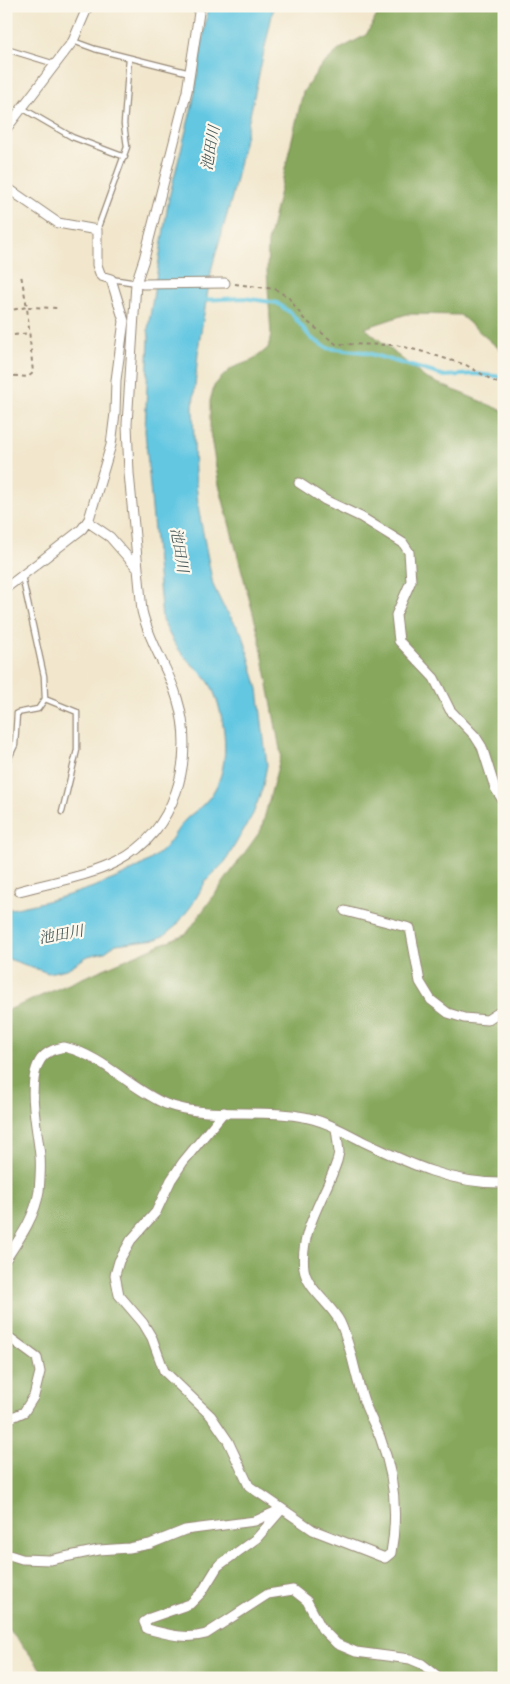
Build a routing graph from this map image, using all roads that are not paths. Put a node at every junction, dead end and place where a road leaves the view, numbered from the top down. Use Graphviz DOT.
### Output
graph roads {
  1 [pos="88,6"];
  2 [pos="200,6"];
  3 [pos="74,41"];
  4 [pos="6,49"];
  5 [pos="129,58"];
  6 [pos="56,64"];
  7 [pos="190,73"];
  8 [pos="22,108"];
  9 [pos="6,129"];
  10 [pos="125,157"];
  11 [pos="6,187"];
  12 [pos="97,230"];
  13 [pos="111,280"];
  14 [pos="225,283"];
  15 [pos="139,284"];
  16 [pos="299,483"];
  17 [pos="88,522"];
  18 [pos="138,569"];
  19 [pos="22,576"];
  20 [pos="6,588"];
  21 [pos="46,699"];
  22 [pos="6,790"];
  23 [pos="504,802"];
  24 [pos="62,812"];
  25 [pos="19,891"];
  26 [pos="345,911"];
  27 [pos="504,1010"];
  28 [pos="224,1112"];
  29 [pos="336,1128"];
  30 [pos="504,1183"];
  31 [pos="6,1259"];
  32 [pos="6,1335"];
  33 [pos="6,1420"];
  34 [pos="282,1509"];
  35 [pos="6,1554"];
  36 [pos="440,1678"];
  1 -- 3 [label="street"];
  2 -- 7 [label="street"];
  3 -- 5 [label="lane"];
  3 -- 6 [label="street"];
  4 -- 6 [label="lane"];
  5 -- 7 [label="lane"];
  5 -- 10 [label="lane"];
  6 -- 8 [label="street"];
  7 -- 15 [label="street"];
  8 -- 9 [label="street"];
  8 -- 10 [label="lane"];
  10 -- 12 [label="lane"];
  11 -- 12 [label="street"];
  12 -- 13 [label="street"];
  13 -- 15 [label="lane"];
  13 -- 17 [label="street"];
  14 -- 15 [label="street"];
  15 -- 18 [label="street"];
  16 -- 23 [label="street"];
  17 -- 18 [label="street"];
  17 -- 19 [label="street"];
  18 -- 25 [label="street"];
  19 -- 20 [label="street"];
  19 -- 21 [label="lane"];
  21 -- 22 [label="lane"];
  21 -- 24 [label="lane"];
  26 -- 27 [label="street"];
  28 -- 29 [label="street"];
  28 -- 31 [label="street"];
  28 -- 34 [label="street"];
  29 -- 30 [label="street"];
  29 -- 34 [label="street"];
  32 -- 33 [label="street"];
  34 -- 35 [label="street"];
  34 -- 36 [label="street"];
}
